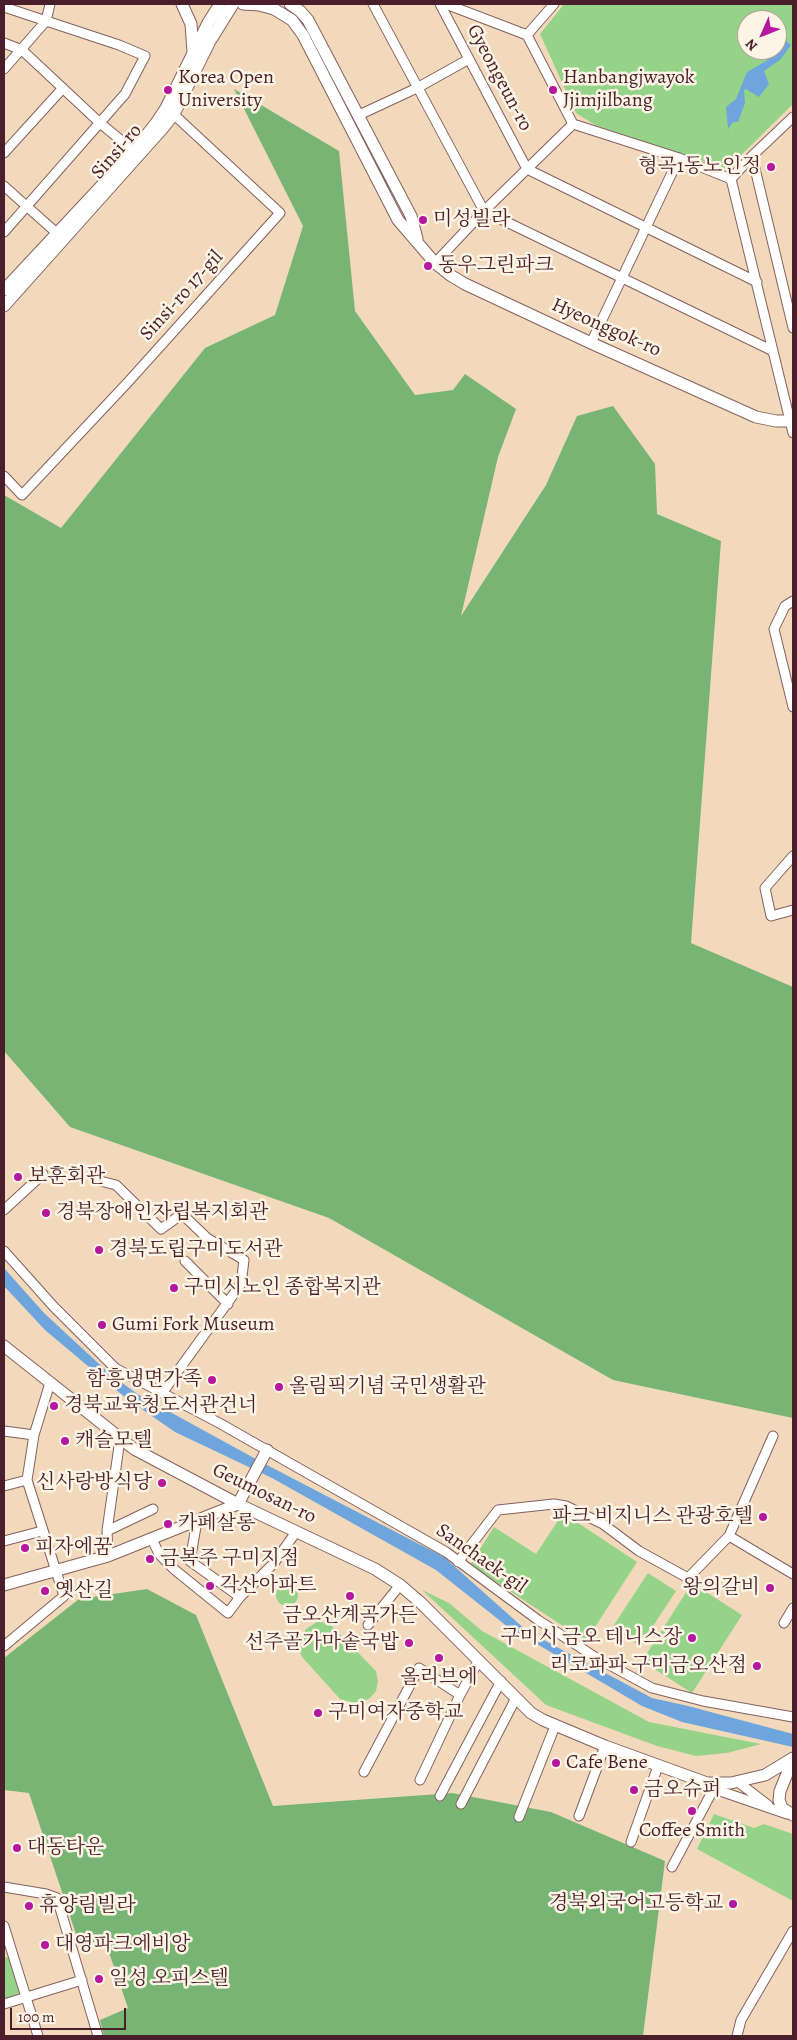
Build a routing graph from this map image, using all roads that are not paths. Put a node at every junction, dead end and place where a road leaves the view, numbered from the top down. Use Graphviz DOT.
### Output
graph roads {
  1 [pos="50,4"];
  2 [pos="182,4"];
  3 [pos="220,4"];
  4 [pos="233,4"];
  5 [pos="243,4"];
  6 [pos="290,4"];
  7 [pos="373,4"];
  8 [pos="440,4"];
  9 [pos="446,4"];
  10 [pos="554,4"];
  11 [pos="260,5"];
  12 [pos="4,7"];
  13 [pos="298,7"];
  14 [pos="46,21"];
  15 [pos="527,35"];
  16 [pos="4,43"];
  17 [pos="22,50"];
  18 [pos="192,58"];
  19 [pos="469,59"];
  20 [pos="4,69"];
  21 [pos="63,88"];
  22 [pos="417,88"];
  23 [pos="170,111"];
  24 [pos="358,115"];
  25 [pos="793,117"];
  26 [pos="100,123"];
  27 [pos="573,124"];
  28 [pos="134,151"];
  29 [pos="4,153"];
  30 [pos="752,156"];
  31 [pos="679,158"];
  32 [pos="527,169"];
  33 [pos="731,179"];
  34 [pos="4,186"];
  35 [pos="26,206"];
  36 [pos="484,211"];
  37 [pos="646,227"];
  38 [pos="4,232"];
  39 [pos="60,236"];
  40 [pos="417,241"];
  41 [pos="435,263"];
  42 [pos="622,278"];
  43 [pos="756,282"];
  44 [pos="4,290"];
  45 [pos="4,306"];
  46 [pos="793,328"];
  47 [pos="591,343"];
  48 [pos="773,351"];
  49 [pos="792,425"];
  50 [pos="4,476"];
  51 [pos="793,601"];
  52 [pos="793,707"];
  53 [pos="793,856"];
  54 [pos="793,910"];
  55 [pos="44,1174"];
  56 [pos="96,1180"];
  57 [pos="4,1210"];
  58 [pos="4,1250"];
  59 [pos="185,1262"];
  60 [pos="228,1304"];
  61 [pos="4,1346"];
  62 [pos="50,1383"];
  63 [pos="162,1393"];
  64 [pos="4,1431"];
  65 [pos="34,1435"];
  66 [pos="773,1436"];
  67 [pos="120,1439"];
  68 [pos="267,1450"];
  69 [pos="27,1480"];
  70 [pos="4,1486"];
  71 [pos="238,1504"];
  72 [pos="153,1509"];
  73 [pos="197,1521"];
  74 [pos="42,1531"];
  75 [pos="107,1531"];
  76 [pos="296,1532"];
  77 [pos="729,1536"];
  78 [pos="152,1539"];
  79 [pos="4,1541"];
  80 [pos="108,1556"];
  81 [pos="458,1562"];
  82 [pos="56,1571"];
  83 [pos="793,1574"];
  84 [pos="4,1585"];
  85 [pos="400,1585"];
  86 [pos="240,1597"];
  87 [pos="793,1608"];
  88 [pos="784,1623"];
  89 [pos="368,1625"];
  90 [pos="4,1646"];
  91 [pos="479,1660"];
  92 [pos="501,1681"];
  93 [pos="460,1695"];
  94 [pos="516,1698"];
  95 [pos="793,1717"];
  96 [pos="555,1726"];
  97 [pos="605,1746"];
  98 [pos="793,1758"];
  99 [pos="658,1766"];
  100 [pos="364,1772"];
  101 [pos="680,1774"];
  102 [pos="420,1780"];
  103 [pos="738,1782"];
  104 [pos="713,1790"];
  105 [pos="440,1796"];
  106 [pos="461,1804"];
  107 [pos="791,1815"];
  108 [pos="578,1816"];
  109 [pos="519,1817"];
  110 [pos="631,1842"];
  111 [pos="672,1867"];
  112 [pos="4,1887"];
  113 [pos="4,1926"];
  114 [pos="793,1931"];
  115 [pos="82,1980"];
  116 [pos="26,1997"];
  117 [pos="4,2004"];
  118 [pos="38,2036"];
  119 [pos="98,2036"];
  120 [pos="737,2036"];
  1 -- 14 [label="street"];
  2 -- 18 [label="street"];
  3 -- 18 [label="street, Sinsi-ro"];
  4 -- 23 [label="street, Sinsi-ro"];
  5 -- 11 [label="street, Hyeonggok-ro"];
  6 -- 13 [label="street, Hyeonggok-ro"];
  7 -- 22 [label="street"];
  8 -- 19 [label="street, Gyeongeun-ro"];
  9 -- 15 [label="street, Gyeongeun-ro"];
  10 -- 15 [label="street"];
  11 -- 40 [label="street, Hyeonggok-ro"];
  12 -- 14 [label="street"];
  13 -- 24 [label="street, Hyeonggok-ro"];
  14 -- 17 [label="street"];
  14 -- 26 [label="street"];
  15 -- 27 [label="street"];
  16 -- 17 [label="street"];
  17 -- 20 [label="street"];
  17 -- 21 [label="street"];
  18 -- 23 [label="street, Sinsi-ro"];
  19 -- 22 [label="street"];
  19 -- 32 [label="street, Gyeongeun-ro"];
  21 -- 26 [label="street"];
  21 -- 29 [label="street"];
  22 -- 24 [label="street"];
  22 -- 36 [label="street"];
  23 -- 28 [label="street, Sinsi-ro"];
  23 -- 39 [label="street, Sinsi-ro"];
  23 -- 50 [label="street, Sinsi-ro 17-gil"];
  24 -- 40 [label="street, Hyeonggok-ro"];
  25 -- 30 [label="street"];
  26 -- 28 [label="street"];
  26 -- 35 [label="street"];
  27 -- 31 [label="street"];
  27 -- 32 [label="street"];
  28 -- 39 [label="street, Sinsi-ro"];
  30 -- 33 [label="street"];
  30 -- 46 [label="street"];
  31 -- 33 [label="street"];
  31 -- 37 [label="street"];
  32 -- 36 [label="street"];
  32 -- 37 [label="street"];
  33 -- 43 [label="street"];
  34 -- 35 [label="street"];
  35 -- 38 [label="street"];
  35 -- 39 [label="street"];
  36 -- 41 [label="street"];
  36 -- 42 [label="street"];
  37 -- 42 [label="street"];
  37 -- 43 [label="street"];
  39 -- 44 [label="street, Sinsi-ro"];
  39 -- 45 [label="street, Sinsi-ro"];
  40 -- 41 [label="street, Hyeonggok-ro"];
  41 -- 47 [label="street, Hyeonggok-ro"];
  42 -- 47 [label="street"];
  42 -- 48 [label="street"];
  43 -- 48 [label="street"];
  47 -- 49 [label="street, Hyeonggok-ro"];
  48 -- 49 [label="street"];
  51 -- 52 [label="street"];
  53 -- 54 [label="street"];
  55 -- 57 [label="street"];
  56 -- 60 [label="street"];
  58 -- 63 [label="street, Sanchaek-gil"];
  59 -- 60 [label="street"];
  60 -- 63 [label="street"];
  61 -- 62 [label="street, Geumosan-ro"];
  62 -- 65 [label="street"];
  62 -- 67 [label="street, Geumosan-ro"];
  63 -- 68 [label="street, Sanchaek-gil"];
  64 -- 65 [label="street"];
  65 -- 69 [label="street"];
  66 -- 77 [label="street"];
  67 -- 71 [label="street, Geumosan-ro"];
  67 -- 75 [label="street"];
  68 -- 71 [label="street"];
  68 -- 81 [label="street, Sanchaek-gil"];
  69 -- 70 [label="street"];
  69 -- 74 [label="street"];
  71 -- 73 [label="street"];
  71 -- 76 [label="street, Geumosan-ro"];
  72 -- 75 [label="street"];
  73 -- 78 [label="street"];
  73 -- 86 [label="street"];
  74 -- 79 [label="street"];
  74 -- 82 [label="street"];
  75 -- 80 [label="street"];
  76 -- 85 [label="street, Geumosan-ro"];
  76 -- 86 [label="street"];
  77 -- 81 [label="street"];
  77 -- 83 [label="street"];
  78 -- 80 [label="street"];
  78 -- 86 [label="street"];
  80 -- 82 [label="street"];
  81 -- 95 [label="street, Sanchaek-gil"];
  82 -- 84 [label="street"];
  82 -- 90 [label="street"];
  85 -- 89 [label="street"];
  85 -- 91 [label="street, Geumosan-ro"];
  87 -- 88 [label="street"];
  91 -- 92 [label="street, Geumosan-ro"];
  91 -- 93 [label="street"];
  92 -- 94 [label="street, Geumosan-ro"];
  92 -- 105 [label="street"];
  93 -- 100 [label="street"];
  93 -- 102 [label="street"];
  94 -- 96 [label="street, Geumosan-ro"];
  94 -- 106 [label="street"];
  96 -- 97 [label="street, Geumosan-ro"];
  96 -- 109 [label="street"];
  97 -- 99 [label="street, Geumosan-ro"];
  97 -- 108 [label="street"];
  98 -- 103 [label="street, Geumosan-ro"];
  98 -- 107 [label="street"];
  99 -- 101 [label="street, Geumosan-ro"];
  99 -- 110 [label="street"];
  101 -- 103 [label="street, Geumosan-ro"];
  101 -- 104 [label="street"];
  103 -- 107 [label="street"];
  104 -- 107 [label="street"];
  104 -- 111 [label="street"];
  112 -- 115 [label="street"];
  113 -- 116 [label="street"];
  114 -- 120 [label="street"];
  115 -- 116 [label="street"];
  115 -- 119 [label="street"];
  116 -- 117 [label="street"];
  116 -- 118 [label="street"];
}
